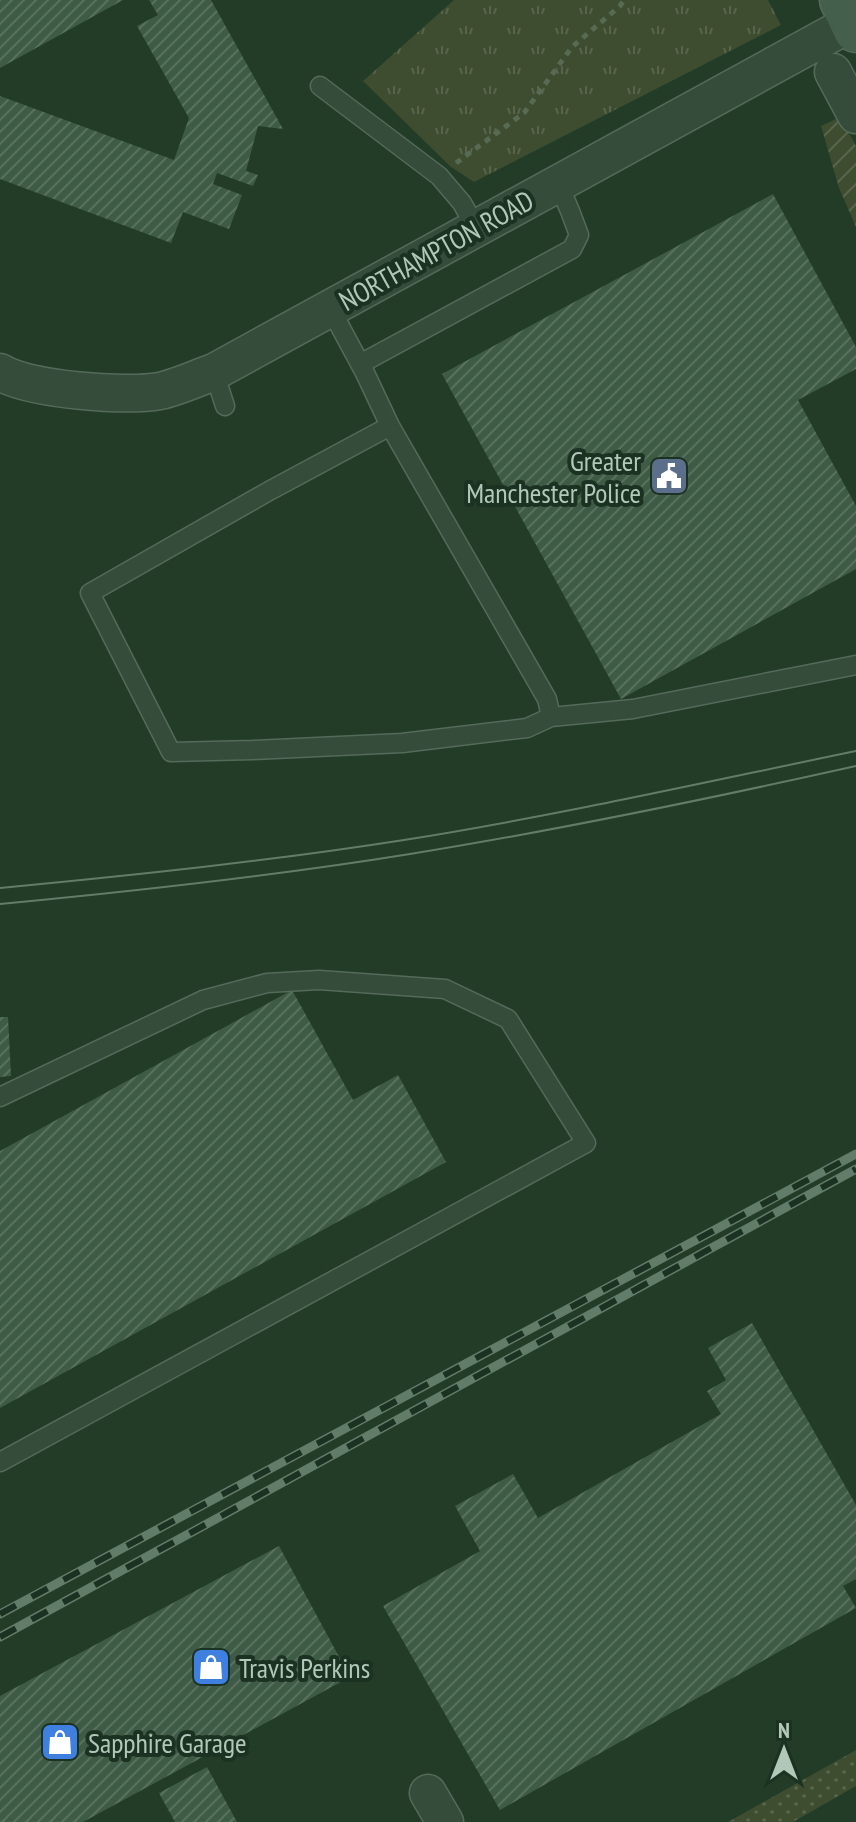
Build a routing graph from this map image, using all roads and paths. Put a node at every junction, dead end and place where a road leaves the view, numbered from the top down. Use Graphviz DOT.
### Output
graph roads {
  1 [pos="624,0"];
  2 [pos="850,18"];
  3 [pos="833,72"];
  4 [pos="320,86"];
  5 [pos="856,115"];
  6 [pos="439,176"];
  7 [pos="558,183"];
  8 [pos="476,228"];
  9 [pos="330,308"];
  10 [pos="360,364"];
  11 [pos="0,372"];
  12 [pos="214,372"];
  13 [pos="225,406"];
  14 [pos="390,426"];
  15 [pos="856,665"];
  16 [pos="551,717"];
  17 [pos="0,1097"];
  18 [pos="0,1462"];
  1 -- 6 [label="path"];
  2 -- 7 [label="street, NORTHAMPTON ROAD"];
  3 -- 5 [label="street"];
  4 -- 6 [label="lane"];
  6 -- 8 [label="lane"];
  7 -- 8 [label="street, NORTHAMPTON ROAD"];
  7 -- 10 [label="lane"];
  8 -- 9 [label="street, NORTHAMPTON ROAD"];
  9 -- 10 [label="lane"];
  9 -- 12 [label="street, NORTHAMPTON ROAD"];
  10 -- 14 [label="lane"];
  11 -- 12 [label="street, NORTHAMPTON ROAD"];
  12 -- 13 [label="lane"];
  14 -- 16 [label="lane"];
  14 -- 16 [label="lane"];
  15 -- 16 [label="lane"];
  17 -- 18 [label="lane"];
}
